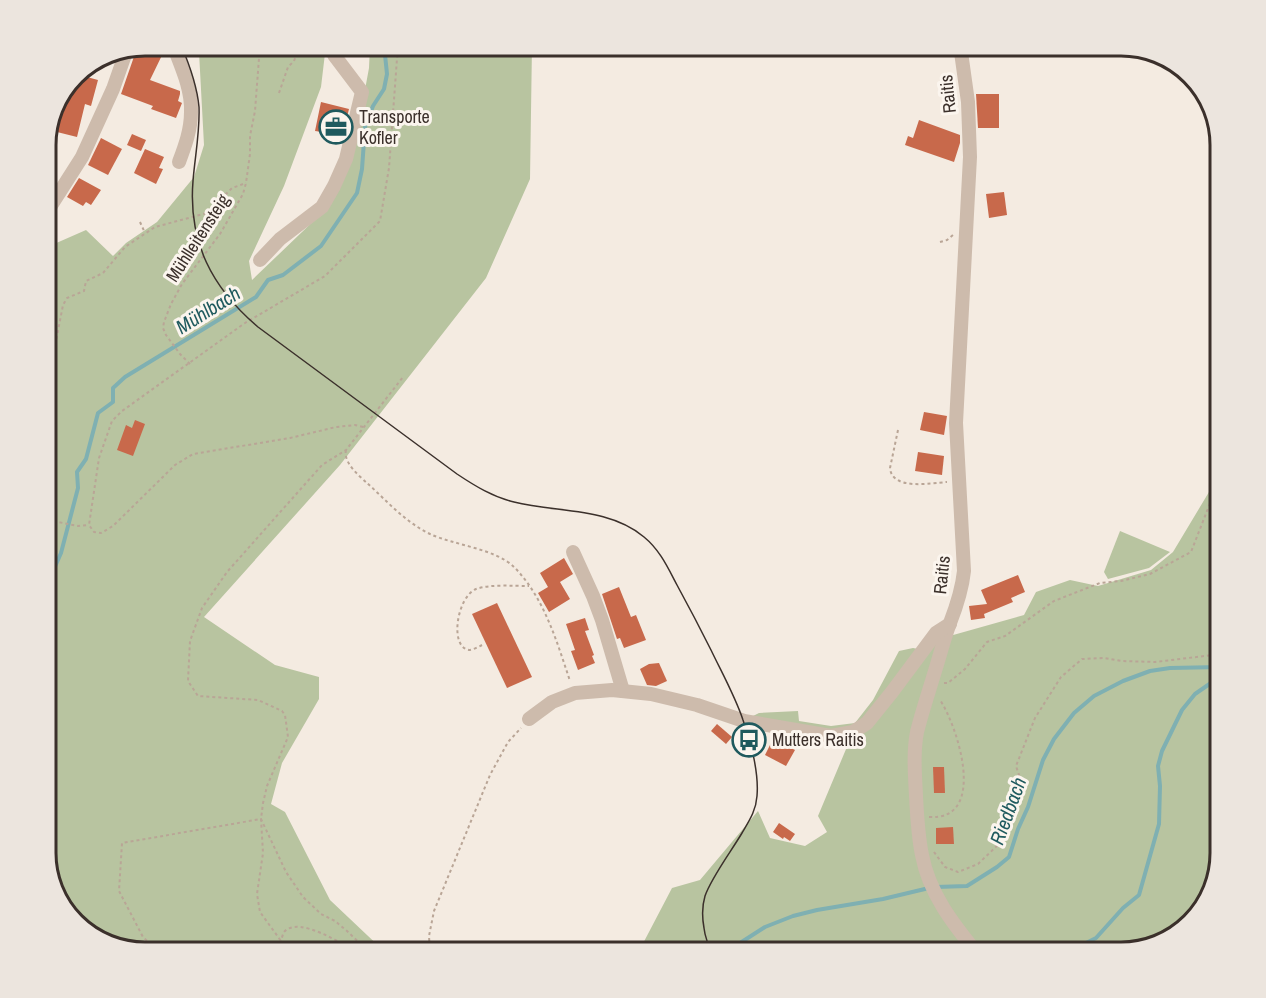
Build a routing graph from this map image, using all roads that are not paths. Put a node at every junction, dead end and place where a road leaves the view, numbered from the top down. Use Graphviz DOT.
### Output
graph roads {
  1 [pos="177,56"];
  2 [pos="335,56"];
  3 [pos="962,56"];
  4 [pos="124,58"];
  5 [pos="179,162"];
  6 [pos="56,198"];
  7 [pos="260,260"];
  8 [pos="573,552"];
  9 [pos="950,624"];
  10 [pos="623,691"];
  11 [pos="529,719"];
  12 [pos="968,942"];
  1 -- 5 [label="street"];
  2 -- 7 [label="street"];
  3 -- 9 [label="street, Raitis"];
  4 -- 6 [label="street"];
  8 -- 10 [label="street"];
  9 -- 10 [label="street, Raitis"];
  9 -- 12 [label="street"];
  10 -- 11 [label="street, Raitis"];
}
